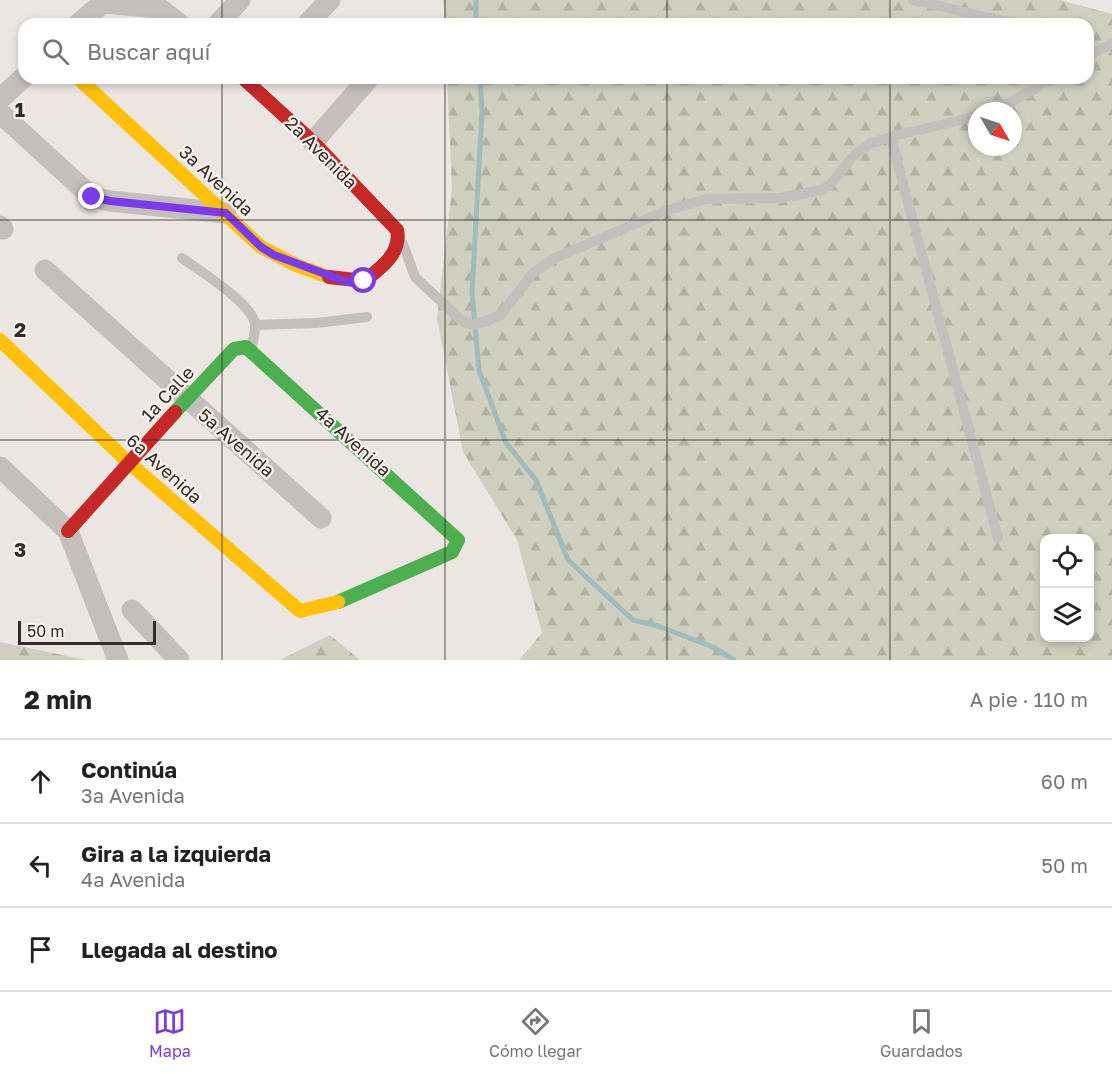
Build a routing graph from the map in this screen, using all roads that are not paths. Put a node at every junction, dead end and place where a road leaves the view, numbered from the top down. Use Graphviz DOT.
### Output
graph roads {
  1 [pos="240,0"];
  2 [pos="330,0"];
  3 [pos="913,0"];
  4 [pos="101,1"];
  5 [pos="84,18"];
  6 [pos="172,18"];
  7 [pos="224,18"];
  8 [pos="313,18"];
  9 [pos="990,18"];
  10 [pos="1112,44"];
  11 [pos="1094,53"];
  12 [pos="18,82"];
  13 [pos="85,84"];
  14 [pos="254,84"];
  15 [pos="364,84"];
  16 [pos="1040,84"];
  17 [pos="0,99"];
  18 [pos="1010,102"];
  19 [pos="0,113"];
  20 [pos="968,118"];
  21 [pos="894,136"];
  22 [pos="313,142"];
  23 [pos="226,213"];
  24 [pos="398,233"];
  25 [pos="182,258"];
  26 [pos="45,270"];
  27 [pos="367,316"];
  28 [pos="255,326"];
  29 [pos="0,340"];
  30 [pos="251,350"];
  31 [pos="187,400"];
  32 [pos="128,462"];
  33 [pos="0,467"];
  34 [pos="321,518"];
  35 [pos="68,531"];
  36 [pos="998,538"];
  37 [pos="132,610"];
  38 [pos="313,610"];
  39 [pos="118,660"];
  40 [pos="179,660"];
  1 -- 7 [label="street"];
  2 -- 8 [label="street"];
  3 -- 9 [label="lane"];
  4 -- 5 [label="street"];
  4 -- 6 [label="street"];
  10 -- 11 [label="lane"];
  12 -- 17 [label="street"];
  13 -- 23 [label="street, 3a Avenida"];
  14 -- 22 [label="street, 2a Avenida"];
  15 -- 22 [label="street"];
  16 -- 18 [label="lane"];
  19 -- 23 [label="street"];
  20 -- 21 [label="lane"];
  21 -- 24 [label="lane"];
  21 -- 36 [label="lane"];
  22 -- 24 [label="street, 2a Avenida"];
  23 -- 24 [label="street, 3a Avenida"];
  25 -- 28 [label="lane"];
  26 -- 31 [label="street, 5a Avenida"];
  27 -- 28 [label="lane"];
  28 -- 30 [label="lane"];
  29 -- 32 [label="street, 6a Avenida"];
  30 -- 31 [label="street, 1a Calle"];
  30 -- 38 [label="street, 4a Avenida"];
  31 -- 32 [label="street, 1a Calle"];
  31 -- 34 [label="street, 5a Avenida"];
  32 -- 35 [label="street, 1a Calle"];
  32 -- 38 [label="street, 6a Avenida"];
  33 -- 35 [label="street"];
  35 -- 39 [label="street"];
  37 -- 40 [label="street"];
}
